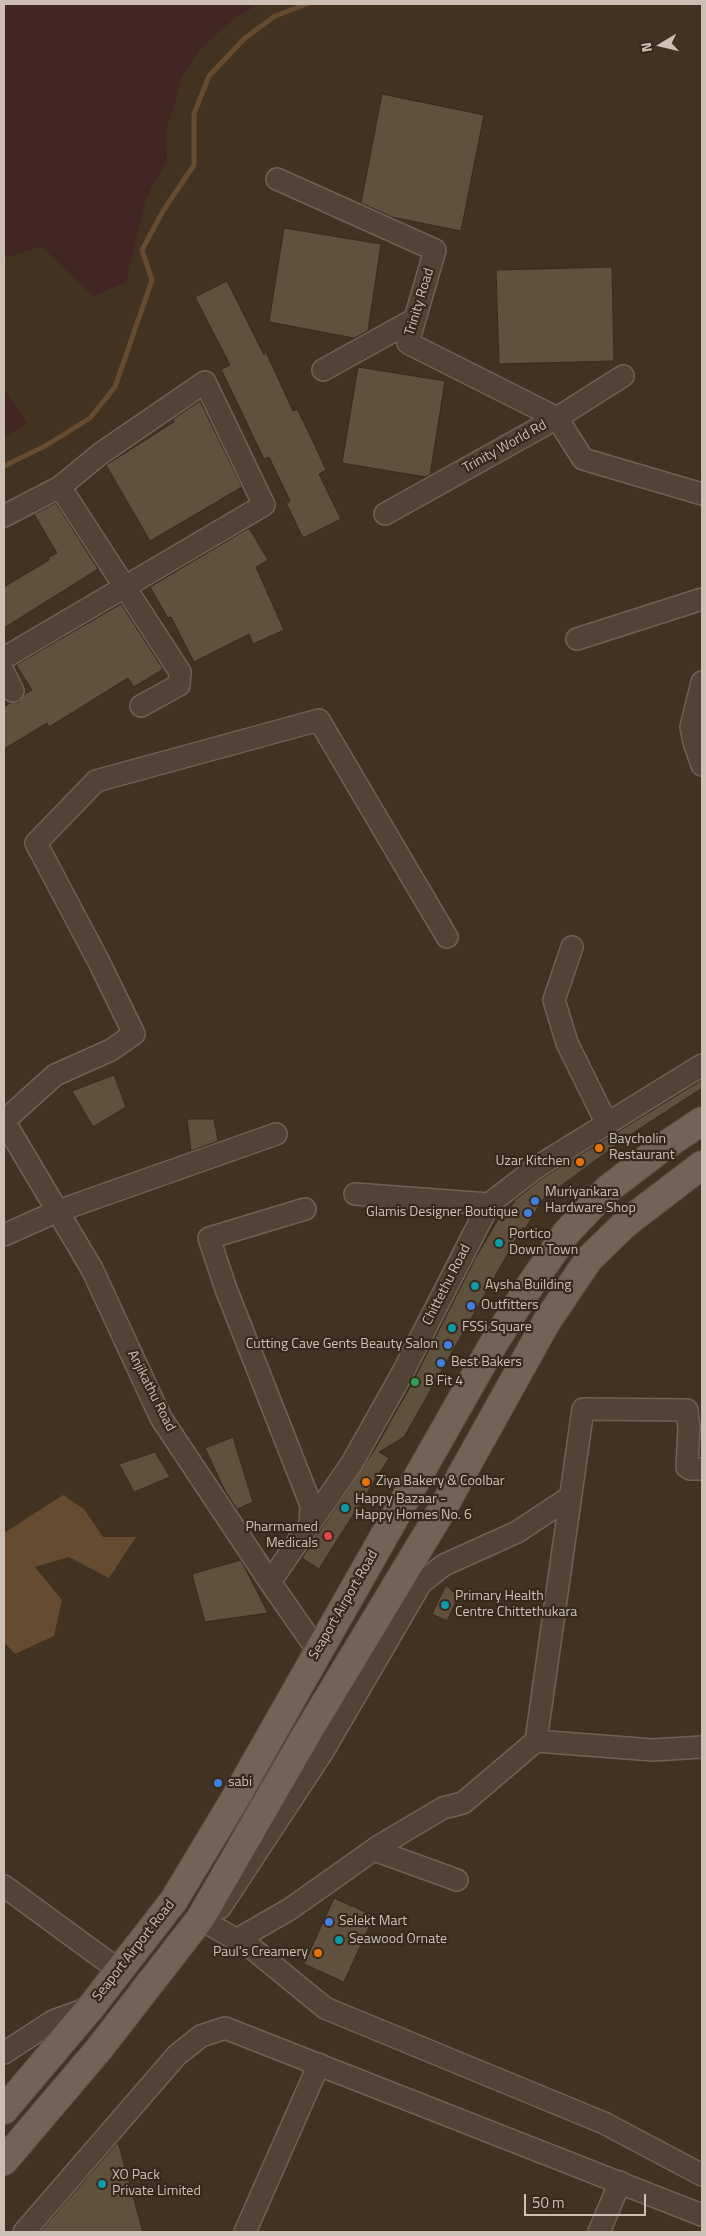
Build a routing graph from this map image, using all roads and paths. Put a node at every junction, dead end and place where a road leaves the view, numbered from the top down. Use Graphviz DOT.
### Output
graph roads {
  1 [pos="276,179"];
  2 [pos="415,319"];
  3 [pos="323,370"];
  4 [pos="622,376"];
  5 [pos="557,418"];
  6 [pos="60,487"];
  7 [pos="702,494"];
  8 [pos="385,514"];
  9 [pos="4,516"];
  10 [pos="126,586"];
  11 [pos="702,598"];
  12 [pos="577,639"];
  13 [pos="4,658"];
  14 [pos="702,682"];
  15 [pos="141,706"];
  16 [pos="702,765"];
  17 [pos="447,937"];
  18 [pos="572,947"];
  19 [pos="702,1065"];
  20 [pos="4,1121"];
  21 [pos="702,1121"];
  22 [pos="607,1124"];
  23 [pos="276,1134"];
  24 [pos="702,1165"];
  25 [pos="355,1194"];
  26 [pos="489,1204"];
  27 [pos="305,1209"];
  28 [pos="58,1211"];
  29 [pos="4,1235"];
  30 [pos="702,1469"];
  31 [pos="570,1497"];
  32 [pos="310,1523"];
  33 [pos="270,1582"];
  34 [pos="318,1651"];
  35 [pos="536,1741"];
  36 [pos="702,1748"];
  37 [pos="374,1850"];
  38 [pos="457,1880"];
  39 [pos="4,1886"];
  40 [pos="205,1922"];
  41 [pos="238,1939"];
  42 [pos="120,1971"];
  43 [pos="91,2007"];
  44 [pos="4,2053"];
  45 [pos="319,2064"];
  46 [pos="4,2110"];
  47 [pos="4,2161"];
  48 [pos="702,2175"];
  49 [pos="620,2182"];
  50 [pos="702,2215"];
  51 [pos="24,2232"];
  52 [pos="245,2232"];
  53 [pos="599,2232"];
  1 -- 2 [label="street, Trinity Road"];
  2 -- 3 [label="street"];
  2 -- 5 [label="street, Trinity Road"];
  4 -- 5 [label="street, Trinity World Rd"];
  5 -- 7 [label="street"];
  5 -- 8 [label="street, Trinity World Rd"];
  6 -- 9 [label="street"];
  6 -- 10 [label="street"];
  6 -- 10 [label="street"];
  10 -- 13 [label="street"];
  10 -- 15 [label="street"];
  11 -- 12 [label="street"];
  14 -- 16 [label="street"];
  17 -- 20 [label="street"];
  18 -- 22 [label="street"];
  19 -- 22 [label="street, Chittethu Road"];
  20 -- 28 [label="street, Anjikathu Road"];
  21 -- 34 [label="main road, Seaport Airport Road"];
  22 -- 26 [label="street, Chittethu Road"];
  23 -- 28 [label="street"];
  24 -- 40 [label="main road"];
  25 -- 26 [label="street"];
  26 -- 32 [label="street, Chittethu Road"];
  27 -- 32 [label="street"];
  28 -- 29 [label="street"];
  28 -- 33 [label="street, Anjikathu Road"];
  30 -- 31 [label="street"];
  31 -- 35 [label="street"];
  31 -- 40 [label="street"];
  32 -- 33 [label="street, Chittethu Road"];
  33 -- 34 [label="street, Anjikathu Road"];
  34 -- 42 [label="main road, Seaport Airport Road"];
  35 -- 36 [label="street"];
  35 -- 37 [label="street"];
  37 -- 38 [label="street"];
  37 -- 41 [label="street"];
  39 -- 42 [label="street"];
  40 -- 41 [label="street"];
  40 -- 47 [label="main road"];
  41 -- 48 [label="street"];
  42 -- 43 [label="main road, Seaport Airport Road"];
  43 -- 44 [label="street"];
  43 -- 46 [label="main road, Seaport Airport Road"];
  45 -- 49 [label="street"];
  45 -- 51 [label="street"];
  45 -- 52 [label="street"];
  49 -- 50 [label="street"];
  49 -- 53 [label="street"];
}
